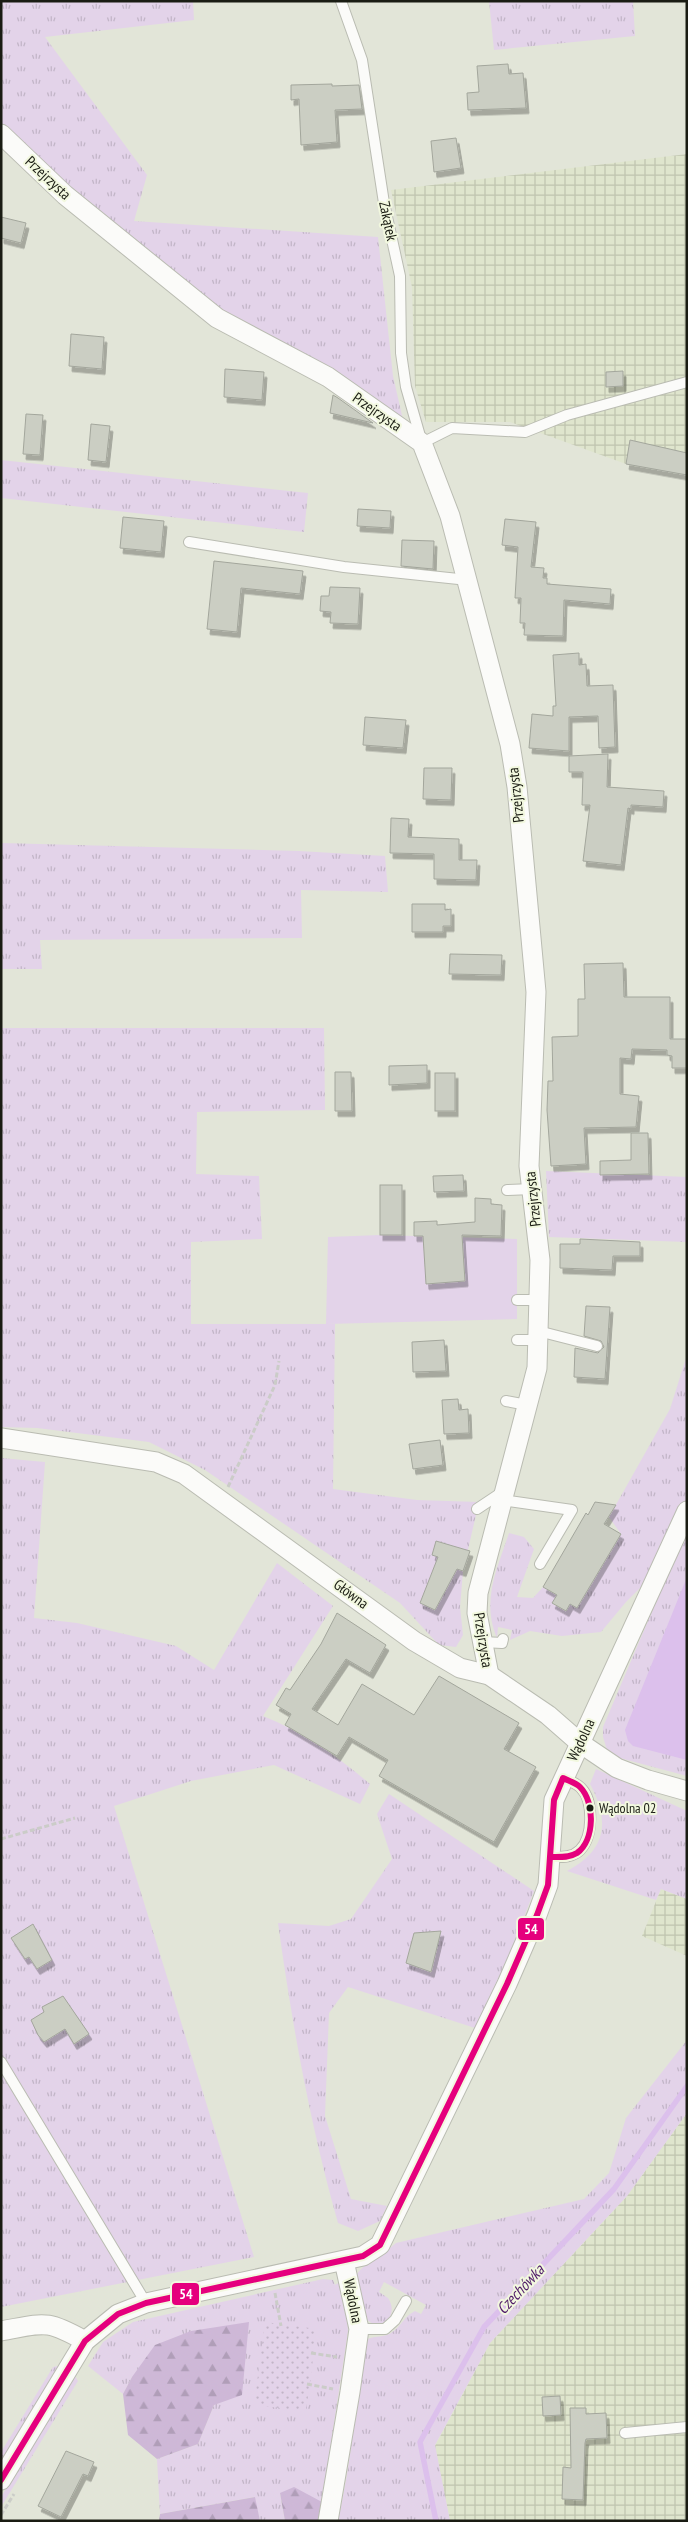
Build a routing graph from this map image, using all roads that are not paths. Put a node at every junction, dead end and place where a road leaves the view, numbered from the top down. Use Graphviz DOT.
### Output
graph roads {
  1 [pos="341,1"];
  2 [pos="1,134"];
  3 [pos="687,382"];
  4 [pos="422,443"];
  5 [pos="189,542"];
  6 [pos="468,580"];
  7 [pos="532,1189"];
  8 [pos="508,1190"];
  9 [pos="517,1300"];
  10 [pos="539,1300"];
  11 [pos="538,1336"];
  12 [pos="517,1340"];
  13 [pos="597,1346"];
  14 [pos="506,1401"];
  15 [pos="527,1405"];
  16 [pos="1,1438"];
  17 [pos="503,1496"];
  18 [pos="478,1509"];
  19 [pos="687,1511"];
  20 [pos="540,1564"];
  21 [pos="503,1639"];
  22 [pos="482,1642"];
  23 [pos="489,1675"];
  24 [pos="580,1743"];
  25 [pos="563,1778"];
  26 [pos="687,1791"];
  27 [pos="550,1857"];
  28 [pos="1,2062"];
  29 [pos="344,2261"];
  30 [pos="406,2300"];
  31 [pos="146,2303"];
  32 [pos="359,2329"];
  33 [pos="1,2331"];
  34 [pos="85,2341"];
  35 [pos="687,2427"];
  36 [pos="626,2432"];
  37 [pos="1,2480"];
  38 [pos="328,2521"];
  1 -- 4 [label="lane, Zakątek"];
  2 -- 4 [label="street, Przejrzysta"];
  3 -- 4 [label="lane"];
  4 -- 6 [label="street, Przejrzysta"];
  5 -- 6 [label="lane"];
  6 -- 7 [label="street, Przejrzysta"];
  7 -- 8 [label="lane"];
  7 -- 10 [label="street, Przejrzysta"];
  9 -- 10 [label="lane"];
  10 -- 11 [label="street, Przejrzysta"];
  11 -- 12 [label="lane"];
  11 -- 13 [label="lane"];
  11 -- 15 [label="street, Przejrzysta"];
  14 -- 15 [label="lane"];
  15 -- 17 [label="street, Przejrzysta"];
  16 -- 23 [label="street, Główna"];
  17 -- 18 [label="lane"];
  17 -- 20 [label="lane"];
  17 -- 22 [label="street, Przejrzysta"];
  19 -- 24 [label="street, Wądolna"];
  21 -- 22 [label="lane"];
  22 -- 23 [label="street, Przejrzysta"];
  23 -- 24 [label="street, Główna"];
  24 -- 25 [label="street, Wądolna"];
  24 -- 26 [label="street, Główna"];
  25 -- 27 [label="street, Wądolna"];
  25 -- 27 [label="lane"];
  27 -- 29 [label="street, Wądolna"];
  28 -- 31 [label="lane"];
  29 -- 31 [label="street"];
  29 -- 32 [label="street, Wądolna"];
  30 -- 32 [label="lane"];
  31 -- 34 [label="street"];
  32 -- 38 [label="street, Wądolna"];
  33 -- 34 [label="street"];
  34 -- 37 [label="street"];
  35 -- 36 [label="lane"];
}
